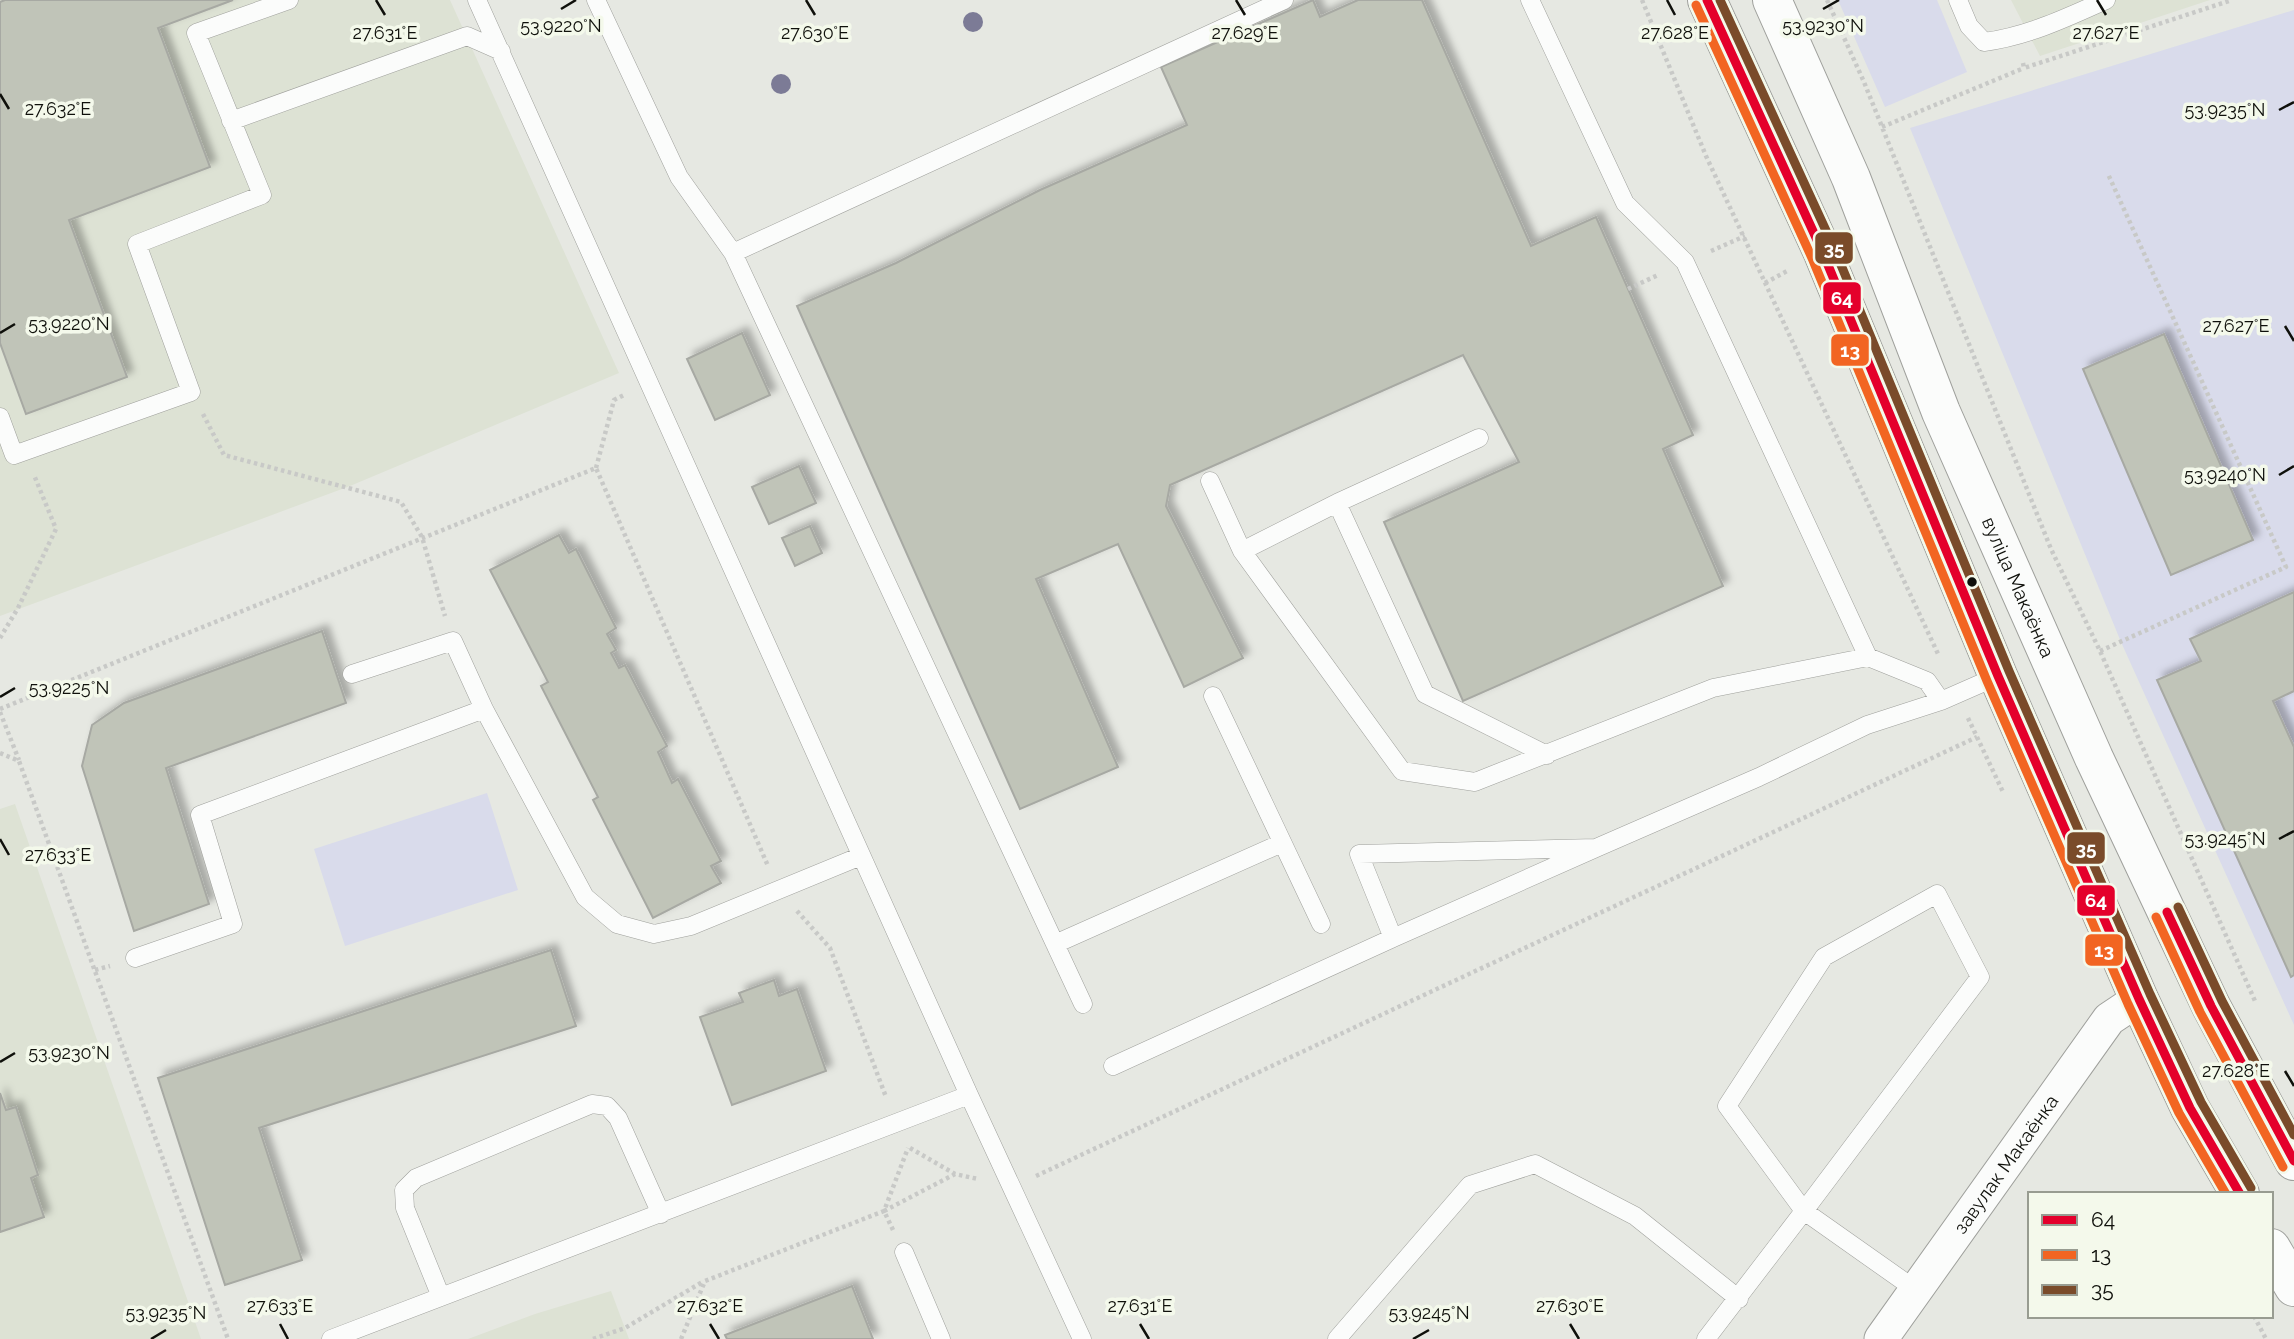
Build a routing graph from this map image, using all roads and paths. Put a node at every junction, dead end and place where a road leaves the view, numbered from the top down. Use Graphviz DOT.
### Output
graph roads {
  1 [pos="289,0"];
  2 [pos="477,0"];
  3 [pos="596,0"];
  4 [pos="1283,0"];
  5 [pos="1530,0"];
  6 [pos="1642,0"];
  7 [pos="1707,0"];
  8 [pos="1772,0"];
  9 [pos="1827,0"];
  10 [pos="1958,0"];
  11 [pos="2106,0"];
  12 [pos="501,51"];
  13 [pos="2024,68"];
  14 [pos="231,121"];
  15 [pos="1882,127"];
  16 [pos="2108,174"];
  17 [pos="733,253"];
  18 [pos="649,383"];
  19 [pos="191,392"];
  20 [pos="0,417"];
  21 [pos="1479,438"];
  22 [pos="24,452"];
  23 [pos="596,468"];
  24 [pos="1210,481"];
  25 [pos="1338,503"];
  26 [pos="1242,551"];
  27 [pos="0,638"];
  28 [pos="453,641"];
  29 [pos="2100,651"];
  30 [pos="1868,657"];
  31 [pos="352,674"];
  32 [pos="1998,676"];
  33 [pos="1213,696"];
  34 [pos="1948,697"];
  35 [pos="484,709"];
  36 [pos="0,712"];
  37 [pos="1977,737"];
  38 [pos="0,753"];
  39 [pos="1547,755"];
  40 [pos="19,761"];
  41 [pos="2006,798"];
  42 [pos="1282,843"];
  43 [pos="1596,848"];
  44 [pos="861,856"];
  45 [pos="778,890"];
  46 [pos="1321,924"];
  47 [pos="1393,938"];
  48 [pos="1055,944"];
  49 [pos="135,958"];
  50 [pos="2139,999"];
  51 [pos="1083,1004"];
  52 [pos="2260,1011"];
  53 [pos="1113,1066"];
  54 [pos="968,1095"];
  55 [pos="896,1125"];
  56 [pos="908,1147"];
  57 [pos="2294,1161"];
  58 [pos="955,1174"];
  59 [pos="1011,1187"];
  60 [pos="2239,1192"];
  61 [pos="1804,1211"];
  62 [pos="884,1212"];
  63 [pos="661,1214"];
  64 [pos="2273,1251"];
  65 [pos="904,1252"];
  66 [pos="705,1281"];
  67 [pos="2294,1287"];
  68 [pos="1916,1290"];
  69 [pos="441,1297"];
  70 [pos="1739,1299"];
  71 [pos="2255,1318"];
  72 [pos="228,1339"];
  73 [pos="331,1339"];
  74 [pos="593,1339"];
  75 [pos="681,1339"];
  76 [pos="941,1339"];
  77 [pos="1082,1339"];
  78 [pos="1337,1339"];
  79 [pos="1706,1339"];
  80 [pos="1881,1339"];
  81 [pos="2266,1339"];
  1 -- 14 [label="lane"];
  2 -- 12 [label="lane"];
  3 -- 17 [label="lane"];
  4 -- 17 [label="lane"];
  5 -- 30 [label="lane"];
  6 -- 34 [label="path"];
  7 -- 32 [label="street"];
  8 -- 57 [label="street, вуліца Макаёнка"];
  9 -- 15 [label="path"];
  10 -- 11 [label="lane"];
  12 -- 14 [label="lane"];
  12 -- 18 [label="lane"];
  13 -- 15 [label="path"];
  14 -- 19 [label="lane"];
  15 -- 29 [label="path"];
  16 -- 29 [label="path"];
  17 -- 48 [label="lane"];
  18 -- 23 [label="path"];
  18 -- 44 [label="lane"];
  19 -- 22 [label="lane"];
  19 -- 28 [label="path"];
  20 -- 22 [label="lane"];
  21 -- 25 [label="lane"];
  22 -- 27 [label="path"];
  24 -- 26 [label="lane"];
  25 -- 26 [label="lane"];
  25 -- 39 [label="lane"];
  26 -- 39 [label="lane"];
  28 -- 31 [label="lane"];
  28 -- 35 [label="lane"];
  29 -- 52 [label="path"];
  30 -- 34 [label="lane"];
  30 -- 39 [label="lane"];
  32 -- 34 [label="lane"];
  32 -- 50 [label="street"];
  33 -- 42 [label="lane"];
  34 -- 37 [label="path"];
  34 -- 43 [label="lane"];
  35 -- 45 [label="lane"];
  35 -- 49 [label="lane"];
  36 -- 40 [label="path"];
  37 -- 41 [label="path"];
  37 -- 59 [label="path"];
  38 -- 40 [label="path"];
  40 -- 72 [label="path"];
  42 -- 46 [label="lane"];
  42 -- 48 [label="lane"];
  43 -- 47 [label="lane"];
  43 -- 47 [label="lane"];
  44 -- 45 [label="lane"];
  44 -- 54 [label="lane"];
  45 -- 55 [label="path"];
  47 -- 53 [label="lane"];
  48 -- 51 [label="lane"];
  50 -- 60 [label="street"];
  50 -- 68 [label="street, завулак Макаёнка"];
  54 -- 55 [label="lane"];
  54 -- 59 [label="lane"];
  55 -- 56 [label="path"];
  55 -- 63 [label="lane"];
  56 -- 58 [label="path"];
  56 -- 62 [label="path"];
  58 -- 59 [label="path"];
  58 -- 62 [label="path"];
  59 -- 77 [label="lane"];
  61 -- 61 [label="lane"];
  61 -- 68 [label="lane"];
  61 -- 70 [label="lane"];
  62 -- 65 [label="path"];
  62 -- 66 [label="path"];
  63 -- 69 [label="lane"];
  63 -- 69 [label="lane"];
  64 -- 67 [label="street"];
  65 -- 76 [label="lane"];
  66 -- 74 [label="path"];
  66 -- 75 [label="path"];
  68 -- 80 [label="street, завулак Макаёнка"];
  69 -- 73 [label="lane"];
  70 -- 78 [label="lane"];
  70 -- 79 [label="lane"];
  71 -- 81 [label="path"];
}
